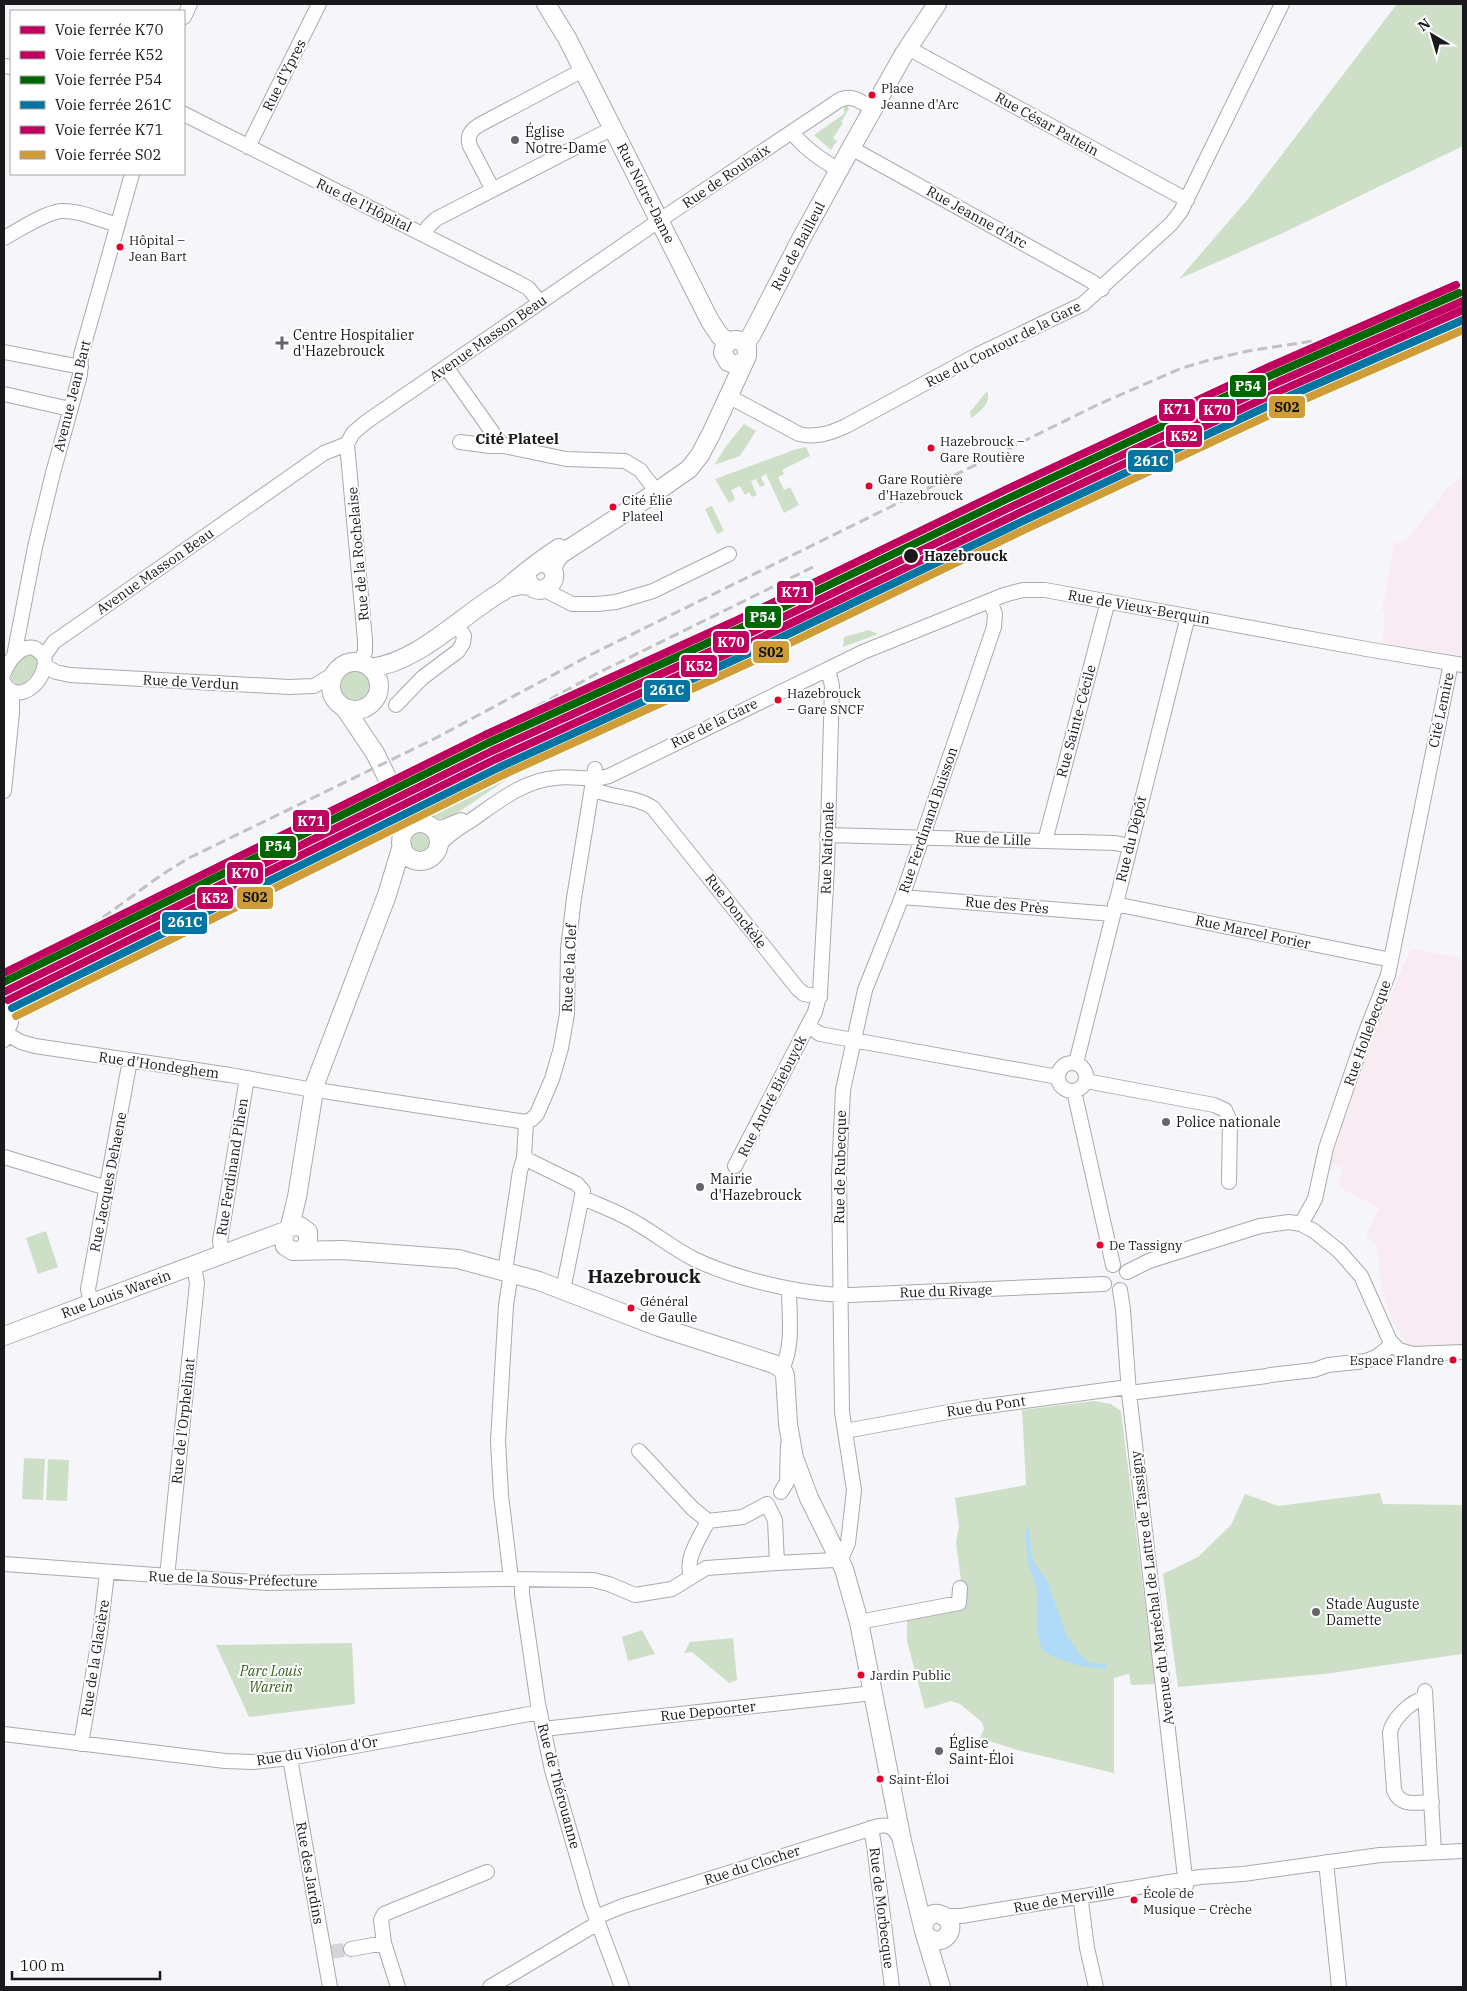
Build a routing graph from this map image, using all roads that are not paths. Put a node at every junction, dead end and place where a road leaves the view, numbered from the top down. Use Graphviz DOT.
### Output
graph roads {
  1 [pos="319,4"];
  2 [pos="546,4"];
  3 [pos="555,4"];
  4 [pos="937,4"];
  5 [pos="1282,4"];
  6 [pos="567,38"];
  7 [pos="908,48"];
  8 [pos="583,70"];
  9 [pos="873,109"];
  10 [pos="185,115"];
  11 [pos="613,128"];
  12 [pos="792,132"];
  13 [pos="248,147"];
  14 [pos="851,148"];
  15 [pos="839,170"];
  16 [pos="132,175"];
  17 [pos="493,190"];
  18 [pos="1187,200"];
  19 [pos="660,220"];
  20 [pos="118,225"];
  21 [pos="424,234"];
  22 [pos="4,238"];
  23 [pos="1102,289"];
  24 [pos="540,302"];
  25 [pos="4,352"];
  26 [pos="734,352"];
  27 [pos="80,367"];
  28 [pos="446,367"];
  29 [pos="4,394"];
  30 [pos="728,396"];
  31 [pos="70,409"];
  32 [pos="460,442"];
  33 [pos="347,444"];
  34 [pos="504,446"];
  35 [pos="319,456"];
  36 [pos="349,465"];
  37 [pos="653,487"];
  38 [pos="729,554"];
  39 [pos="542,576"];
  40 [pos="990,601"];
  41 [pos="1108,601"];
  42 [pos="1188,616"];
  43 [pos="21,621"];
  44 [pos="456,623"];
  45 [pos="418,649"];
  46 [pos="41,656"];
  47 [pos="1457,664"];
  48 [pos="365,665"];
  49 [pos="828,669"];
  50 [pos="335,673"];
  51 [pos="6,675"];
  52 [pos="28,690"];
  53 [pos="375,697"];
  54 [pos="396,705"];
  55 [pos="344,707"];
  56 [pos="12,713"];
  57 [pos="375,753"];
  58 [pos="593,779"];
  59 [pos="4,791"];
  60 [pos="401,806"];
  61 [pos="426,825"];
  62 [pos="827,835"];
  63 [pos="923,836"];
  64 [pos="1415,837"];
  65 [pos="402,840"];
  66 [pos="1045,841"];
  67 [pos="439,845"];
  68 [pos="1130,846"];
  69 [pos="416,860"];
  70 [pos="387,895"];
  71 [pos="902,897"];
  72 [pos="1114,909"];
  73 [pos="1391,960"];
  74 [pos="820,997"];
  75 [pos="4,1004"];
  76 [pos="808,1026"];
  77 [pos="6,1037"];
  78 [pos="853,1039"];
  79 [pos="130,1060"];
  80 [pos="1076,1063"];
  81 [pos="1058,1076"];
  82 [pos="246,1078"];
  83 [pos="1086,1081"];
  84 [pos="318,1090"];
  85 [pos="1074,1091"];
  86 [pos="526,1122"];
  87 [pos="4,1157"];
  88 [pos="524,1158"];
  89 [pos="736,1166"];
  90 [pos="1229,1182"];
  91 [pos="106,1188"];
  92 [pos="583,1198"];
  93 [pos="1301,1224"];
  94 [pos="296,1236"];
  95 [pos="226,1254"];
  96 [pos="1113,1265"];
  97 [pos="194,1266"];
  98 [pos="508,1272"];
  99 [pos="1127,1272"];
  100 [pos="1104,1284"];
  101 [pos="789,1288"];
  102 [pos="563,1290"];
  103 [pos="1120,1290"];
  104 [pos="840,1295"];
  105 [pos="91,1304"];
  106 [pos="4,1336"];
  107 [pos="1397,1348"];
  108 [pos="1463,1352"];
  109 [pos="782,1369"];
  110 [pos="1129,1390"];
  111 [pos="845,1431"];
  112 [pos="789,1437"];
  113 [pos="639,1451"];
  114 [pos="803,1483"];
  115 [pos="781,1492"];
  116 [pos="767,1504"];
  117 [pos="708,1521"];
  118 [pos="839,1558"];
  119 [pos="778,1563"];
  120 [pos="4,1564"];
  121 [pos="108,1573"];
  122 [pos="691,1576"];
  123 [pos="167,1577"];
  124 [pos="517,1579"];
  125 [pos="960,1588"];
  126 [pos="858,1622"];
  127 [pos="873,1693"];
  128 [pos="540,1712"];
  129 [pos="543,1729"];
  130 [pos="4,1734"];
  131 [pos="81,1744"];
  132 [pos="290,1758"];
  133 [pos="1432,1802"];
  134 [pos="871,1828"];
  135 [pos="902,1841"];
  136 [pos="1434,1852"];
  137 [pos="1463,1852"];
  138 [pos="1326,1862"];
  139 [pos="487,1872"];
  140 [pos="1186,1883"];
  141 [pos="1081,1902"];
  142 [pos="597,1920"];
  143 [pos="937,1927"];
  144 [pos="384,1943"];
  145 [pos="351,1949"];
  146 [pos="330,1987"];
  147 [pos="398,1987"];
  148 [pos="490,1987"];
  149 [pos="622,1987"];
  150 [pos="892,1987"];
  151 [pos="941,1987"];
  152 [pos="950,1987"];
  153 [pos="1096,1987"];
  154 [pos="1339,1987"];
  1 -- 13 [label="street, Rue d'Ypres"];
  2 -- 6 [label="main road, Rue Notre-Dame"];
  3 -- 6 [label="main road, Rue Notre-Dame"];
  4 -- 7 [label="main road"];
  5 -- 18 [label="street, Rue du Contour de la Gare"];
  6 -- 8 [label="main road, Rue Notre-Dame"];
  7 -- 9 [label="main road"];
  7 -- 18 [label="street, Rue César Pattein"];
  8 -- 11 [label="main road, Rue Notre-Dame"];
  8 -- 17 [label="street"];
  9 -- 12 [label="street"];
  9 -- 14 [label="main road"];
  10 -- 13 [label="street, Rue de l'Hôpital"];
  11 -- 17 [label="street"];
  11 -- 19 [label="main road, Rue Notre-Dame"];
  12 -- 15 [label="street"];
  12 -- 19 [label="street, Rue de Roubaix"];
  13 -- 21 [label="street, Rue de l'Hôpital"];
  14 -- 15 [label="main road, Rue de Bailleul"];
  14 -- 23 [label="street, Rue Jeanne d'Arc"];
  15 -- 26 [label="main road, Rue de Bailleul"];
  16 -- 20 [label="street, Avenue Jean Bart"];
  17 -- 21 [label="street"];
  18 -- 23 [label="street, Rue du Contour de la Gare"];
  19 -- 24 [label="street, Avenue Masson Beau"];
  19 -- 26 [label="main road, Rue Notre-Dame"];
  20 -- 22 [label="street"];
  20 -- 27 [label="street, Avenue Jean Bart"];
  21 -- 24 [label="street, Rue de l'Hôpital"];
  23 -- 30 [label="street, Rue du Contour de la Gare"];
  24 -- 28 [label="street, Avenue Masson Beau"];
  25 -- 27 [label="street"];
  26 -- 30 [label="main road"];
  26 -- 37 [label="main road"];
  27 -- 31 [label="street, Avenue Jean Bart"];
  28 -- 33 [label="street, Avenue Masson Beau"];
  28 -- 34 [label="street"];
  29 -- 31 [label="street"];
  30 -- 39 [label="main road"];
  31 -- 43 [label="street, Avenue Jean Bart"];
  32 -- 34 [label="street"];
  33 -- 35 [label="street, Avenue Masson Beau"];
  33 -- 36 [label="street, Rue de la Rochelaise"];
  34 -- 37 [label="street"];
  35 -- 36 [label="street"];
  35 -- 46 [label="street, Avenue Masson Beau"];
  36 -- 48 [label="street, Rue de la Rochelaise"];
  37 -- 39 [label="main road"];
  38 -- 39 [label="street"];
  39 -- 44 [label="main road"];
  40 -- 41 [label="street, Rue de Vieux-Berquin"];
  40 -- 49 [label="street, Rue de Vieux-Berquin"];
  40 -- 63 [label="street, Rue Ferdinand Buisson"];
  41 -- 42 [label="street, Rue de Vieux-Berquin"];
  41 -- 66 [label="street, Rue Sainte-Cécile"];
  42 -- 47 [label="street, Rue de Vieux-Berquin"];
  42 -- 68 [label="street, Rue du Dépôt"];
  43 -- 46 [label="street"];
  43 -- 51 [label="street, Avenue Jean Bart"];
  44 -- 45 [label="main road"];
  44 -- 54 [label="street"];
  45 -- 48 [label="main road"];
  45 -- 53 [label="main road"];
  46 -- 50 [label="street, Rue de Verdun"];
  46 -- 51 [label="street"];
  46 -- 52 [label="street, Avenue Jean Bart"];
  47 -- 64 [label="street, Cité Lemire"];
  48 -- 50 [label="main road"];
  48 -- 53 [label="main road"];
  49 -- 58 [label="street, Rue de la Gare"];
  49 -- 62 [label="street, Rue Nationale"];
  50 -- 55 [label="main road"];
  51 -- 52 [label="street"];
  51 -- 56 [label="street, Avenue Jean Bart"];
  52 -- 56 [label="street, Avenue Jean Bart"];
  53 -- 55 [label="main road"];
  53 -- 57 [label="main road"];
  55 -- 57 [label="main road"];
  56 -- 59 [label="street, Avenue Jean Bart"];
  57 -- 60 [label="main road"];
  58 -- 61 [label="street"];
  58 -- 67 [label="street"];
  58 -- 74 [label="street, Rue Donckèle"];
  58 -- 86 [label="street, Rue de la Clef"];
  60 -- 61 [label="main road"];
  60 -- 65 [label="main road"];
  61 -- 65 [label="main road"];
  61 -- 67 [label="main road"];
  62 -- 63 [label="street, Rue de Lille"];
  62 -- 74 [label="street, Rue Nationale"];
  63 -- 66 [label="street, Rue de Lille"];
  63 -- 71 [label="street, Rue Ferdinand Buisson"];
  64 -- 73 [label="street, Rue Hollebecque"];
  65 -- 69 [label="main road"];
  65 -- 70 [label="main road"];
  66 -- 68 [label="street, Rue de Lille"];
  67 -- 69 [label="main road"];
  68 -- 72 [label="street, Rue du Dépôt"];
  69 -- 70 [label="main road"];
  70 -- 84 [label="main road"];
  71 -- 72 [label="street, Rue des Près"];
  71 -- 78 [label="street, Rue Ferdinand Buisson"];
  72 -- 73 [label="street, Rue Marcel Porier"];
  72 -- 80 [label="street, Rue du Dépôt"];
  73 -- 93 [label="street, Rue Hollebecque"];
  74 -- 76 [label="street, Rue Nationale"];
  75 -- 77 [label="street"];
  76 -- 78 [label="street"];
  76 -- 89 [label="street, Rue André Biebuyck"];
  77 -- 79 [label="street, Rue d'Hondeghem"];
  78 -- 81 [label="street"];
  78 -- 104 [label="street, Rue de Rubecque"];
  79 -- 82 [label="street, Rue d'Hondeghem"];
  79 -- 91 [label="street, Rue Jacques Dehaene"];
  80 -- 81 [label="street"];
  80 -- 83 [label="street"];
  81 -- 85 [label="street"];
  82 -- 84 [label="street, Rue d'Hondeghem"];
  82 -- 95 [label="street, Rue Ferdinand Pihen"];
  83 -- 85 [label="street"];
  83 -- 90 [label="street"];
  84 -- 86 [label="street, Rue d'Hondeghem"];
  84 -- 94 [label="main road"];
  85 -- 96 [label="street"];
  86 -- 88 [label="street"];
  87 -- 91 [label="street"];
  88 -- 92 [label="street"];
  88 -- 98 [label="street, Rue de Thérouanne"];
  91 -- 105 [label="street, Rue Jacques Dehaene"];
  92 -- 101 [label="street, Rue du Rivage"];
  92 -- 102 [label="street"];
  93 -- 99 [label="street"];
  93 -- 107 [label="street"];
  94 -- 95 [label="main road, Rue Louis Warein"];
  94 -- 98 [label="main road, Rue Louis Warein"];
  95 -- 97 [label="main road, Rue Louis Warein"];
  96 -- 99 [label="street"];
  96 -- 100 [label="street"];
  97 -- 105 [label="main road, Rue Louis Warein"];
  97 -- 123 [label="street, Rue de l'Orphelinat"];
  98 -- 102 [label="main road, Rue Louis Warein"];
  98 -- 124 [label="street, Rue de Thérouanne"];
  99 -- 103 [label="street"];
  100 -- 103 [label="street"];
  100 -- 104 [label="street, Rue du Rivage"];
  101 -- 104 [label="street, Rue du Rivage"];
  101 -- 109 [label="street"];
  102 -- 109 [label="main road, Rue Louis Warein"];
  103 -- 110 [label="street, Avenue du Maréchal de Lattre de Tassigny"];
  104 -- 111 [label="street, Rue de Rubecque"];
  105 -- 106 [label="main road, Rue Louis Warein"];
  107 -- 108 [label="street"];
  107 -- 110 [label="street, Rue du Pont"];
  109 -- 112 [label="main road"];
  110 -- 111 [label="street, Rue du Pont"];
  110 -- 140 [label="street, Avenue du Maréchal de Lattre de Tassigny"];
  111 -- 118 [label="street, Rue de Rubecque"];
  112 -- 114 [label="main road"];
  112 -- 115 [label="street"];
  113 -- 117 [label="street"];
  114 -- 115 [label="street"];
  114 -- 118 [label="main road"];
  115 -- 116 [label="street"];
  116 -- 117 [label="street"];
  116 -- 119 [label="street"];
  117 -- 122 [label="street"];
  118 -- 119 [label="street, Rue de la Sous-Préfecture"];
  118 -- 126 [label="main road"];
  119 -- 122 [label="street, Rue de la Sous-Préfecture"];
  120 -- 121 [label="street, Rue de la Sous-Préfecture"];
  121 -- 123 [label="street, Rue de la Sous-Préfecture"];
  121 -- 131 [label="street, Rue de la Glacière"];
  122 -- 124 [label="street, Rue de la Sous-Préfecture"];
  123 -- 124 [label="street, Rue de la Sous-Préfecture"];
  124 -- 128 [label="street, Rue de Thérouanne"];
  125 -- 126 [label="street"];
  126 -- 127 [label="main road"];
  127 -- 129 [label="street, Rue Depoorter"];
  127 -- 135 [label="main road"];
  128 -- 129 [label="street, Rue de Thérouanne"];
  128 -- 132 [label="street, Rue du Violon d'Or"];
  129 -- 142 [label="street, Rue de Thérouanne"];
  130 -- 131 [label="street, Rue du Violon d'Or"];
  131 -- 132 [label="street, Rue du Violon d'Or"];
  132 -- 146 [label="street, Rue des Jardins"];
  133 -- 133 [label="street"];
  133 -- 136 [label="street"];
  134 -- 135 [label="street, Rue du Clocher"];
  134 -- 142 [label="street, Rue du Clocher"];
  134 -- 150 [label="street, Rue de Morbecque"];
  135 -- 143 [label="main road"];
  136 -- 137 [label="street, Rue de Merville"];
  136 -- 138 [label="street, Rue de Merville"];
  138 -- 140 [label="street, Rue de Merville"];
  138 -- 154 [label="street"];
  139 -- 144 [label="street"];
  140 -- 141 [label="street, Rue de Merville"];
  140 -- 143 [label="street, Rue de Merville"];
  141 -- 143 [label="street, Rue de Merville"];
  141 -- 153 [label="street"];
  142 -- 148 [label="street, Rue du Clocher"];
  142 -- 149 [label="street, Rue de Thérouanne"];
  143 -- 151 [label="main road"];
  143 -- 152 [label="main road"];
  144 -- 145 [label="street"];
  144 -- 147 [label="street"];
}
